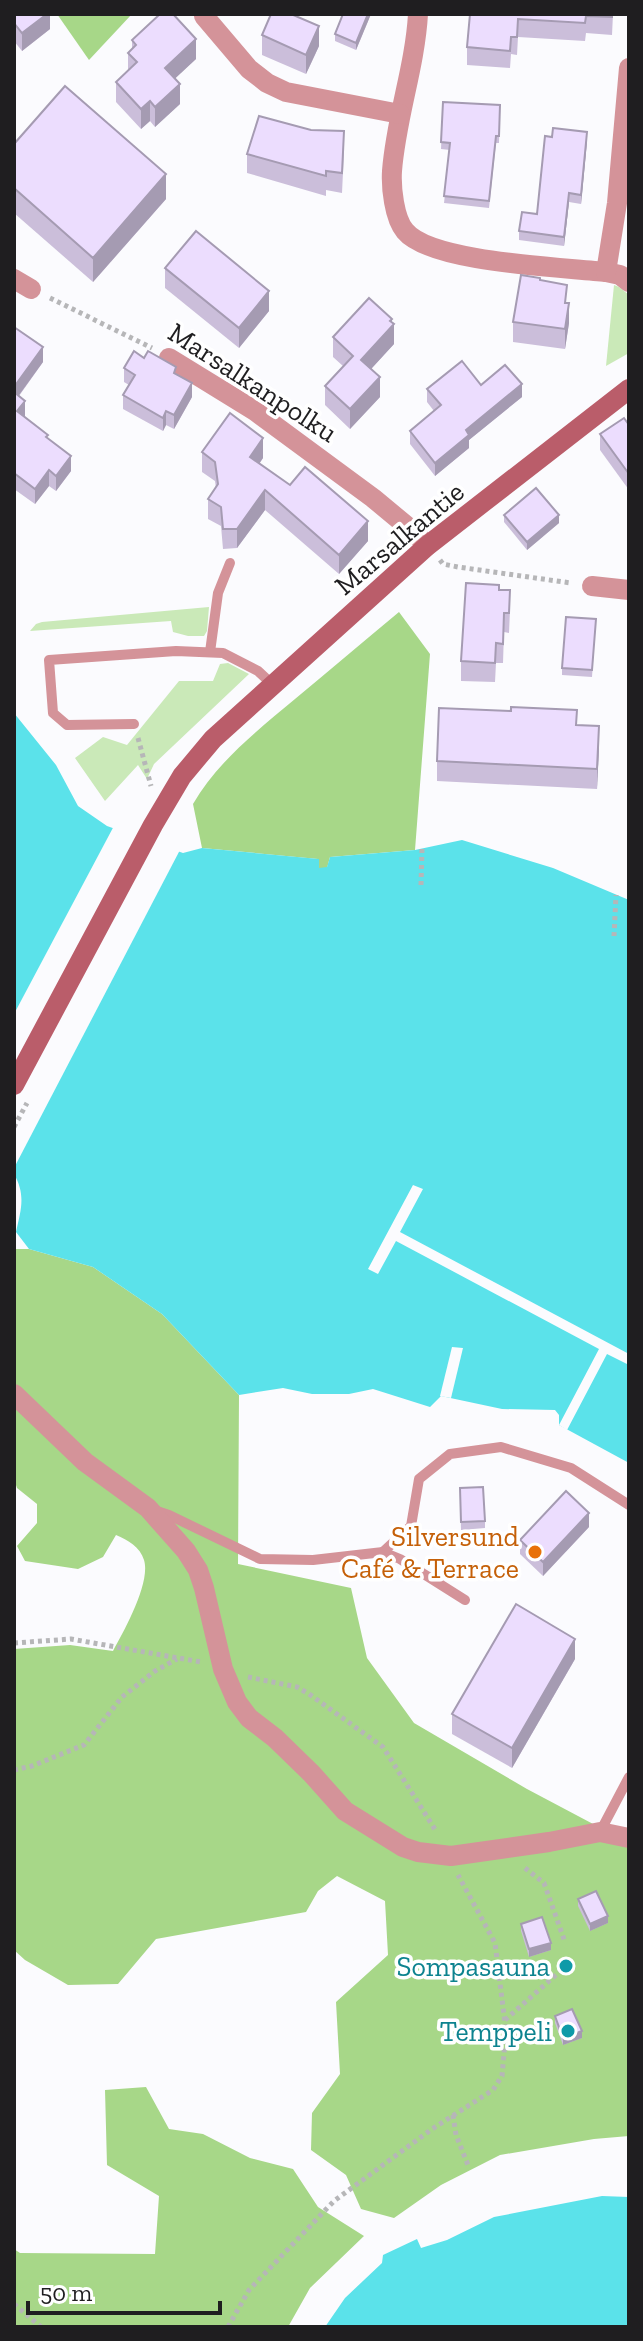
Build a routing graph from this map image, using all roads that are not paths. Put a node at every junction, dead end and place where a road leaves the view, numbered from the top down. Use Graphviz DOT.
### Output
graph roads {
  1 [pos="418,14"];
  2 [pos="204,16"];
  3 [pos="629,68"];
  4 [pos="400,114"];
  5 [pos="606,272"];
  6 [pos="629,282"];
  7 [pos="169,358"];
  8 [pos="629,389"];
  9 [pos="427,546"];
  10 [pos="230,563"];
  11 [pos="592,586"];
  12 [pos="629,590"];
  13 [pos="210,652"];
  14 [pos="273,685"];
  15 [pos="134,724"];
  16 [pos="14,1085"];
  17 [pos="14,1394"];
  18 [pos="629,1505"];
  19 [pos="148,1508"];
  20 [pos="383,1552"];
  21 [pos="465,1600"];
  22 [pos="629,1777"];
  23 [pos="600,1832"];
  24 [pos="629,1838"];
  1 -- 4 [label="street"];
  2 -- 4 [label="street"];
  3 -- 5 [label="street"];
  4 -- 5 [label="street"];
  5 -- 6 [label="street"];
  7 -- 9 [label="street, Marsalkanpolku"];
  8 -- 9 [label="street, Marsalkantie"];
  9 -- 14 [label="street, Marsalkantie"];
  10 -- 13 [label="lane"];
  11 -- 12 [label="street"];
  13 -- 14 [label="lane"];
  13 -- 15 [label="lane"];
  14 -- 16 [label="street, Marsalkantie"];
  17 -- 19 [label="street"];
  18 -- 20 [label="lane"];
  19 -- 20 [label="lane"];
  19 -- 23 [label="street"];
  20 -- 21 [label="lane"];
  22 -- 23 [label="lane"];
  23 -- 24 [label="street"];
}
